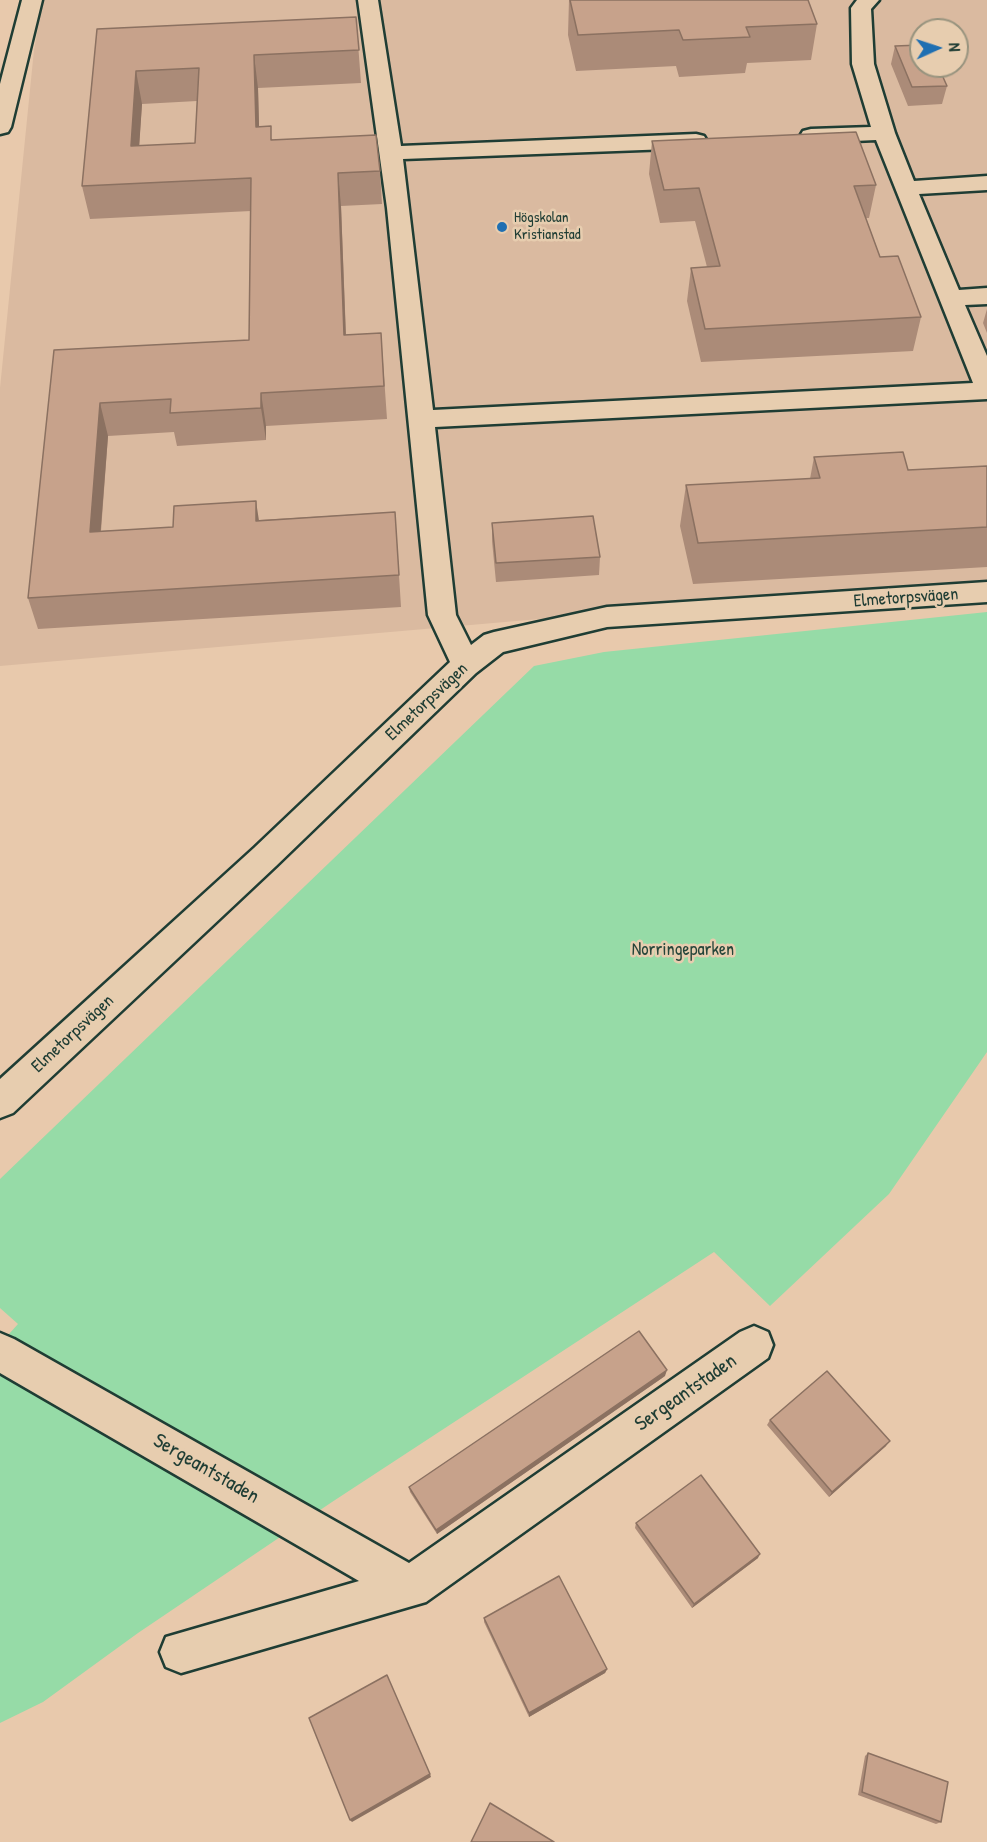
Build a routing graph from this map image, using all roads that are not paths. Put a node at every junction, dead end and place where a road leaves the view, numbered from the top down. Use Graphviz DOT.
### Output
graph roads {
  1 [pos="32,0"];
  2 [pos="368,0"];
  3 [pos="869,0"];
  4 [pos="0,127"];
  5 [pos="884,134"];
  6 [pos="790,137"];
  7 [pos="720,140"];
  8 [pos="392,153"];
  9 [pos="987,183"];
  10 [pos="906,188"];
  11 [pos="987,296"];
  12 [pos="951,298"];
  13 [pos="987,387"];
  14 [pos="987,391"];
  15 [pos="422,419"];
  16 [pos="987,592"];
  17 [pos="466,664"];
  18 [pos="0,1102"];
  19 [pos="754,1345"];
  20 [pos="0,1352"];
  21 [pos="411,1587"];
  22 [pos="181,1652"];
  1 -- 4 [label="street"];
  2 -- 8 [label="street"];
  3 -- 5 [label="street"];
  5 -- 6 [label="street"];
  5 -- 10 [label="street"];
  7 -- 8 [label="street"];
  8 -- 15 [label="street"];
  9 -- 10 [label="street"];
  10 -- 12 [label="street"];
  11 -- 12 [label="street"];
  12 -- 13 [label="street"];
  14 -- 15 [label="street"];
  15 -- 17 [label="street"];
  16 -- 17 [label="street, Elmetorpsvägen"];
  17 -- 18 [label="street, Elmetorpsvägen"];
  19 -- 21 [label="street, Sergeantstaden"];
  20 -- 21 [label="street, Sergeantstaden"];
  21 -- 22 [label="street, Sergeantstaden"];
}
